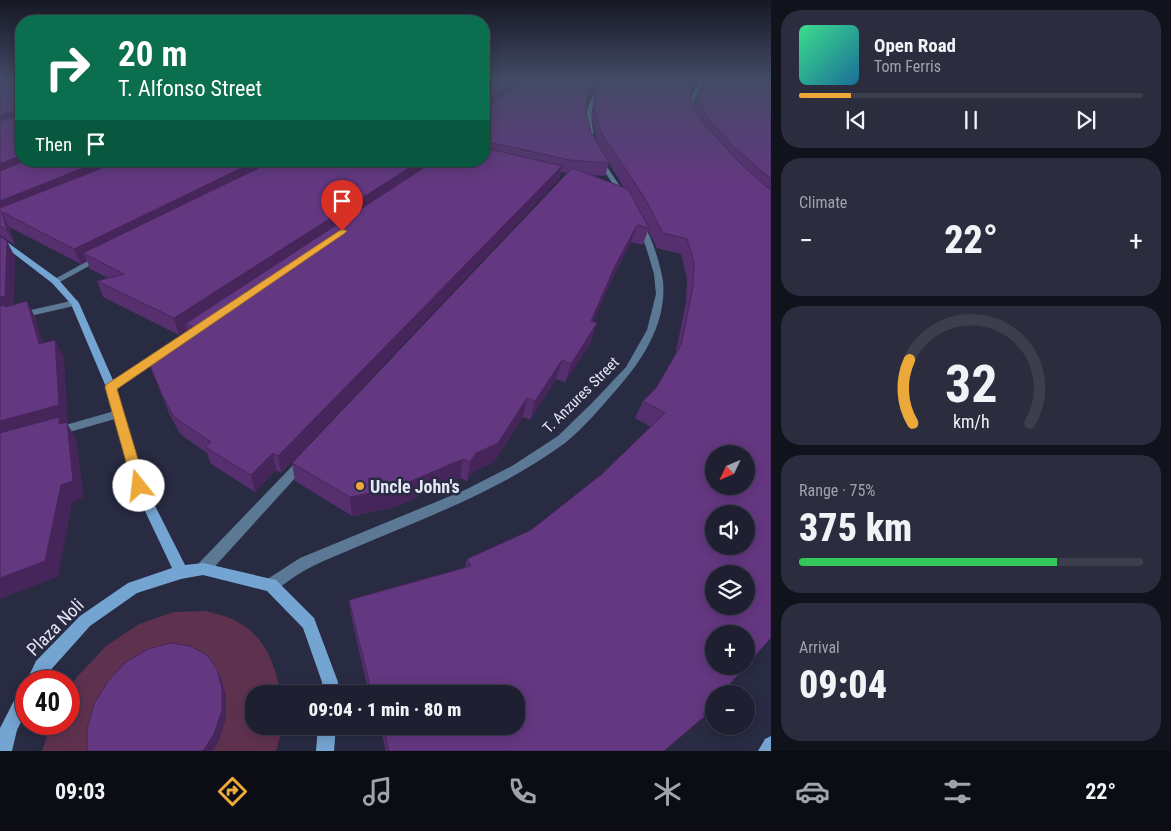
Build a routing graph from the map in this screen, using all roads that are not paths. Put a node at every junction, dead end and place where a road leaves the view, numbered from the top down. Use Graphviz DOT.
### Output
graph roads {
  1 [pos="588,114"];
  2 [pos="691,114"];
  3 [pos="692,119"];
  4 [pos="602,180"];
  5 [pos="613,180"];
  6 [pos="612,196"];
  7 [pos="636,216"];
  8 [pos="0,239"];
  9 [pos="108,254"];
  10 [pos="55,280"];
  11 [pos="75,303"];
  12 [pos="0,320"];
  13 [pos="169,348"];
  14 [pos="111,387"];
  15 [pos="118,414"];
  16 [pos="45,435"];
  17 [pos="311,453"];
  18 [pos="203,570"];
  19 [pos="181,572"];
  20 [pos="271,586"];
  21 [pos="40,670"];
  22 [pos="330,685"];
  23 [pos="15,712"];
  24 [pos="4,730"];
  25 [pos="327,735"];
  26 [pos="771,745"];
  27 [pos="3,751"];
  28 [pos="326,751"];
  29 [pos="767,751"];
  1 -- 5 [label="street"];
  2 -- 3 [label="street"];
  4 -- 5 [label="street"];
  5 -- 6 [label="street"];
  7 -- 20 [label="street, T. Anzures Street"];
  8 -- 10 [label="street"];
  9 -- 10 [label="street"];
  10 -- 11 [label="street"];
  11 -- 12 [label="street"];
  11 -- 14 [label="street"];
  13 -- 14 [label="street"];
  14 -- 15 [label="street"];
  15 -- 16 [label="street"];
  15 -- 19 [label="street"];
  17 -- 18 [label="street"];
  18 -- 19 [label="street, Plaza Noli"];
  18 -- 20 [label="street, Plaza Noli"];
  19 -- 21 [label="street, Plaza Noli"];
  20 -- 22 [label="street"];
  23 -- 24 [label="street"];
  24 -- 27 [label="street"];
  25 -- 28 [label="street"];
  26 -- 29 [label="street"];
}
